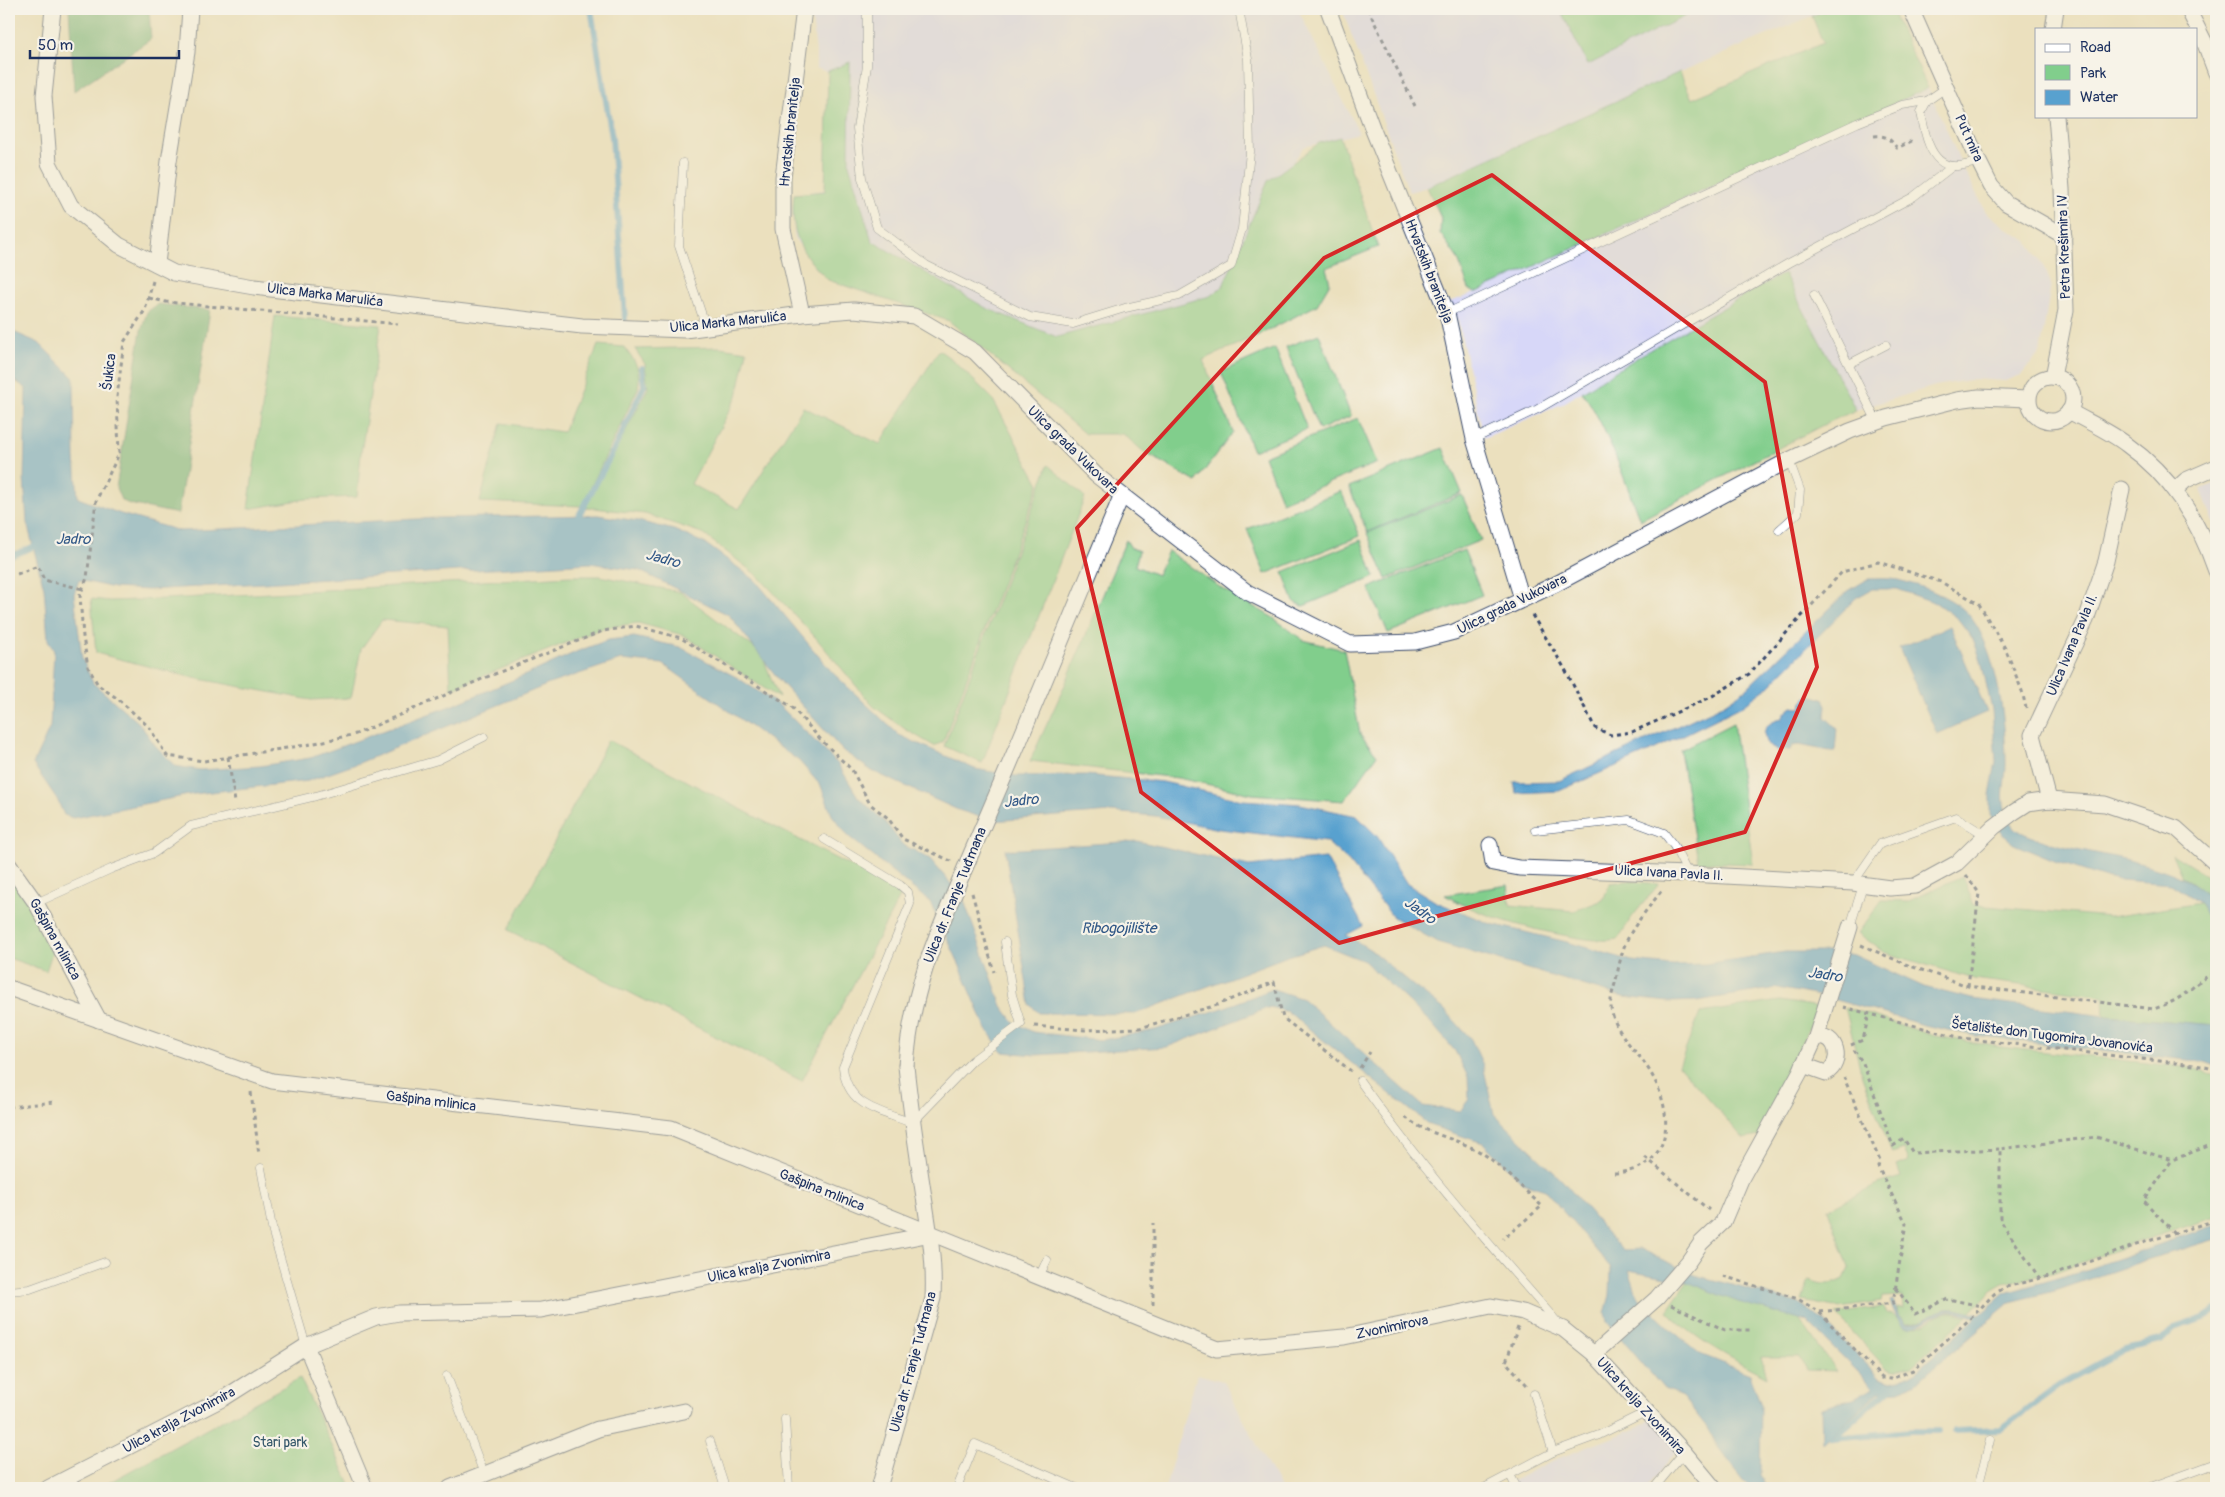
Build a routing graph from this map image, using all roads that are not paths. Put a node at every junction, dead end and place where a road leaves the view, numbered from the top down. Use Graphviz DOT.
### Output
graph roads {
  1 [pos="53,9"];
  2 [pos="190,9"];
  3 [pos="867,9"];
  4 [pos="1239,9"];
  5 [pos="1328,9"];
  6 [pos="1911,9"];
  7 [pos="2056,9"];
  8 [pos="2188,9"];
  9 [pos="806,10"];
  10 [pos="2053,28"];
  11 [pos="2198,28"];
  12 [pos="2198,29"];
  13 [pos="2216,73"];
  14 [pos="1947,88"];
  15 [pos="1927,101"];
  16 [pos="2056,118"];
  17 [pos="1979,162"];
  18 [pos="683,163"];
  19 [pos="1953,166"];
  20 [pos="2064,236"];
  21 [pos="157,264"];
  22 [pos="1814,295"];
  23 [pos="1447,312"];
  24 [pos="802,314"];
  25 [pos="706,327"];
  26 [pos="1886,345"];
  27 [pos="1849,364"];
  28 [pos="2053,377"];
  29 [pos="2028,398"];
  30 [pos="2070,411"];
  31 [pos="1877,422"];
  32 [pos="1474,438"];
  33 [pos="1788,460"];
  34 [pos="2216,467"];
  35 [pos="2122,488"];
  36 [pos="2175,490"];
  37 [pos="1121,497"];
  38 [pos="1779,530"];
  39 [pos="2216,571"];
  40 [pos="1522,599"];
  41 [pos="484,737"];
  42 [pos="2049,800"];
  43 [pos="1535,830"];
  44 [pos="1990,831"];
  45 [pos="824,839"];
  46 [pos="1490,845"];
  47 [pos="2216,864"];
  48 [pos="9,865"];
  49 [pos="1681,873"];
  50 [pos="1858,884"];
  51 [pos="36,903"];
  52 [pos="1847,939"];
  53 [pos="1005,942"];
  54 [pos="9,988"];
  55 [pos="99,1020"];
  56 [pos="1816,1038"];
  57 [pos="1803,1065"];
  58 [pos="1358,1078"];
  59 [pos="912,1123"];
  60 [pos="261,1168"];
  61 [pos="931,1234"];
  62 [pos="1047,1260"];
  63 [pos="105,1262"];
  64 [pos="1038,1277"];
  65 [pos="9,1291"];
  66 [pos="1563,1329"];
  67 [pos="306,1346"];
  68 [pos="1594,1354"];
  69 [pos="447,1376"];
  70 [pos="1534,1394"];
  71 [pos="684,1411"];
  72 [pos="1646,1412"];
  73 [pos="785,1419"];
  74 [pos="1990,1440"];
  75 [pos="710,1441"];
  76 [pos="1553,1452"];
  77 [pos="1684,1452"];
  78 [pos="2214,1464"];
  79 [pos="484,1474"];
  80 [pos="1510,1475"];
  81 [pos="48,1488"];
  82 [pos="365,1488"];
  83 [pos="450,1488"];
  84 [pos="725,1488"];
  85 [pos="789,1488"];
  86 [pos="879,1488"];
  87 [pos="957,1488"];
  88 [pos="1076,1488"];
  89 [pos="1484,1488"];
  90 [pos="1517,1488"];
  91 [pos="1654,1488"];
  92 [pos="1714,1488"];
  93 [pos="1978,1488"];
  94 [pos="2148,1488"];
  1 -- 21 [label="street, Ulica Marka Marulića"];
  2 -- 21 [label="street"];
  3 -- 4 [label="lane"];
  5 -- 23 [label="street, Hrvatskih branitelja"];
  6 -- 14 [label="street, Put mira"];
  7 -- 10 [label="street"];
  8 -- 11 [label="street"];
  9 -- 24 [label="street, Hrvatskih branitelja"];
  12 -- 13 [label="street"];
  14 -- 15 [label="lane"];
  14 -- 17 [label="street, Put mira"];
  15 -- 19 [label="lane"];
  15 -- 23 [label="lane"];
  16 -- 20 [label="street, Petra Krešimira IV"];
  17 -- 19 [label="lane"];
  17 -- 20 [label="street, Put mira"];
  18 -- 25 [label="lane"];
  19 -- 32 [label="lane"];
  20 -- 28 [label="street, Petra Krešimira IV"];
  21 -- 25 [label="street, Ulica Marka Marulića"];
  22 -- 27 [label="lane"];
  23 -- 32 [label="street, Hrvatskih branitelja"];
  24 -- 25 [label="street, Ulica Marka Marulića"];
  24 -- 37 [label="street, Ulica grada Vukovara"];
  26 -- 27 [label="lane"];
  27 -- 31 [label="lane"];
  28 -- 29 [label="street"];
  28 -- 30 [label="street"];
  29 -- 30 [label="street"];
  29 -- 31 [label="street, Ulica grada Vukovara"];
  30 -- 36 [label="street"];
  31 -- 33 [label="street, Ulica grada Vukovara"];
  32 -- 40 [label="street, Hrvatskih branitelja"];
  33 -- 38 [label="lane"];
  33 -- 40 [label="street, Ulica grada Vukovara"];
  34 -- 36 [label="street"];
  35 -- 42 [label="street, Ulica Ivana Pavla II."];
  36 -- 39 [label="street"];
  37 -- 40 [label="street, Ulica grada Vukovara"];
  37 -- 59 [label="street, Ulica dr. Franje Tuđmana, bridge"];
  41 -- 51 [label="lane"];
  42 -- 44 [label="street, Ulica Ivana Pavla II."];
  42 -- 47 [label="street, Ulica Ivana Pavla II."];
  43 -- 49 [label="lane"];
  44 -- 50 [label="street, Ulica Ivana Pavla II."];
  44 -- 50 [label="lane"];
  45 -- 59 [label="lane"];
  46 -- 49 [label="street, Ulica Ivana Pavla II."];
  48 -- 51 [label="street, Gašpina mlinica"];
  49 -- 50 [label="street, Ulica Ivana Pavla II."];
  50 -- 52 [label="lane"];
  51 -- 55 [label="street, Gašpina mlinica"];
  52 -- 56 [label="street"];
  53 -- 59 [label="lane"];
  54 -- 55 [label="street"];
  55 -- 61 [label="street, Gašpina mlinica"];
  56 -- 57 [label="street"];
  56 -- 57 [label="street"];
  57 -- 68 [label="street"];
  58 -- 66 [label="lane"];
  59 -- 61 [label="street, Ulica dr. Franje Tuđmana"];
  60 -- 67 [label="lane"];
  61 -- 64 [label="street"];
  61 -- 67 [label="street, Ulica kralja Zvonimira"];
  61 -- 86 [label="street, Ulica dr. Franje Tuđmana"];
  62 -- 64 [label="lane"];
  63 -- 65 [label="lane"];
  64 -- 66 [label="street, Zvonimirova"];
  66 -- 68 [label="street, Ulica kralja Zvonimira"];
  67 -- 81 [label="street, Ulica kralja Zvonimira"];
  67 -- 82 [label="street"];
  68 -- 72 [label="street, Ulica kralja Zvonimira"];
  69 -- 79 [label="lane"];
  70 -- 76 [label="lane"];
  71 -- 79 [label="street"];
  72 -- 76 [label="lane"];
  72 -- 77 [label="street, Ulica kralja Zvonimira"];
  73 -- 85 [label="lane"];
  74 -- 93 [label="lane"];
  75 -- 84 [label="lane"];
  76 -- 80 [label="lane"];
  77 -- 91 [label="lane"];
  77 -- 92 [label="street, Ulica kralja Zvonimira"];
  78 -- 94 [label="lane"];
  79 -- 83 [label="street"];
  80 -- 89 [label="lane"];
  80 -- 90 [label="lane"];
  87 -- 88 [label="lane"];
}
